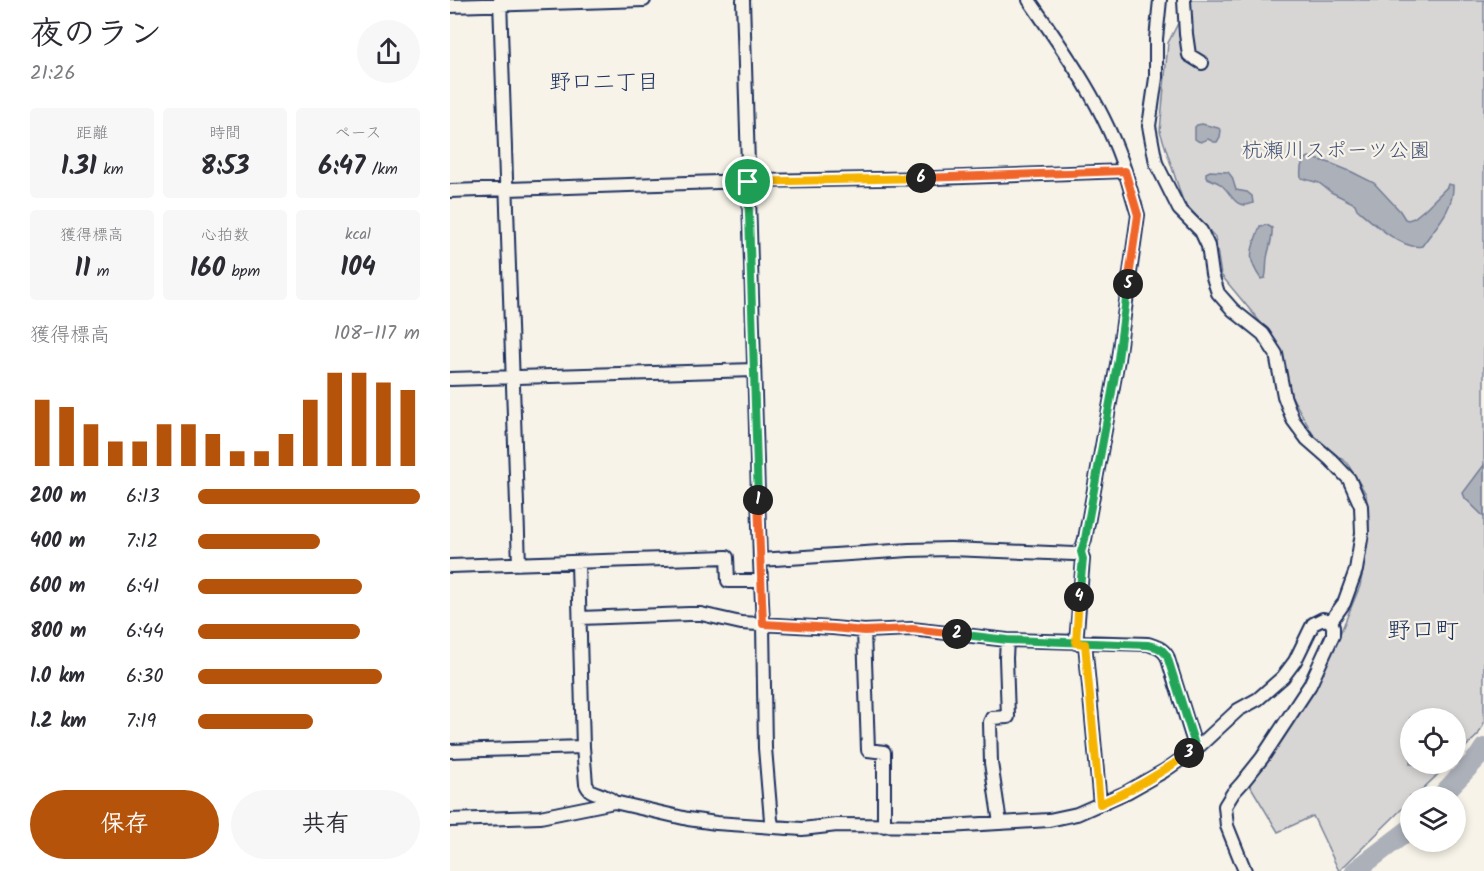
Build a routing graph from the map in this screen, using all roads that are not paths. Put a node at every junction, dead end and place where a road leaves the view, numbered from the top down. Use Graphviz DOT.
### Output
graph roads {
  1 [pos="644,0"];
  2 [pos="743,0"];
  3 [pos="1030,0"];
  4 [pos="1160,0"];
  5 [pos="1184,0"];
  6 [pos="500,2"];
  7 [pos="450,6"];
  8 [pos="1202,63"];
  9 [pos="1125,171"];
  10 [pos="748,182"];
  11 [pos="507,190"];
  12 [pos="450,191"];
  13 [pos="754,370"];
  14 [pos="512,376"];
  15 [pos="450,378"];
  16 [pos="1081,552"];
  17 [pos="760,560"];
  18 [pos="578,563"];
  19 [pos="519,564"];
  20 [pos="450,566"];
  21 [pos="761,581"];
  22 [pos="580,618"];
  23 [pos="1330,621"];
  24 [pos="763,624"];
  25 [pos="864,631"];
  26 [pos="1007,640"];
  27 [pos="1081,643"];
  28 [pos="584,747"];
  29 [pos="1196,748"];
  30 [pos="450,751"];
  31 [pos="615,802"];
  32 [pos="1100,804"];
  33 [pos="450,820"];
  34 [pos="1000,823"];
  35 [pos="884,826"];
  36 [pos="773,827"];
  37 [pos="1245,871"];
  1 -- 6 [label="street"];
  2 -- 10 [label="street"];
  3 -- 9 [label="street"];
  4 -- 23 [label="street"];
  5 -- 8 [label="street"];
  6 -- 7 [label="street"];
  6 -- 11 [label="street"];
  9 -- 10 [label="street"];
  9 -- 16 [label="street"];
  10 -- 11 [label="street"];
  10 -- 13 [label="street"];
  11 -- 12 [label="street"];
  11 -- 14 [label="street"];
  13 -- 14 [label="street"];
  13 -- 17 [label="street"];
  14 -- 15 [label="street"];
  14 -- 19 [label="street"];
  16 -- 17 [label="street"];
  16 -- 27 [label="street"];
  17 -- 21 [label="street"];
  18 -- 19 [label="street"];
  18 -- 21 [label="street"];
  18 -- 22 [label="street"];
  19 -- 20 [label="street"];
  21 -- 24 [label="street"];
  22 -- 24 [label="street"];
  22 -- 28 [label="street"];
  23 -- 29 [label="street"];
  23 -- 37 [label="street"];
  24 -- 25 [label="street"];
  24 -- 36 [label="street"];
  25 -- 26 [label="street"];
  25 -- 35 [label="street"];
  26 -- 27 [label="street"];
  26 -- 34 [label="street"];
  27 -- 29 [label="street"];
  27 -- 32 [label="street"];
  28 -- 30 [label="street"];
  28 -- 31 [label="street"];
  29 -- 32 [label="street"];
  31 -- 33 [label="street"];
  31 -- 36 [label="street"];
  32 -- 34 [label="street"];
  34 -- 35 [label="street"];
  35 -- 36 [label="street"];
}
